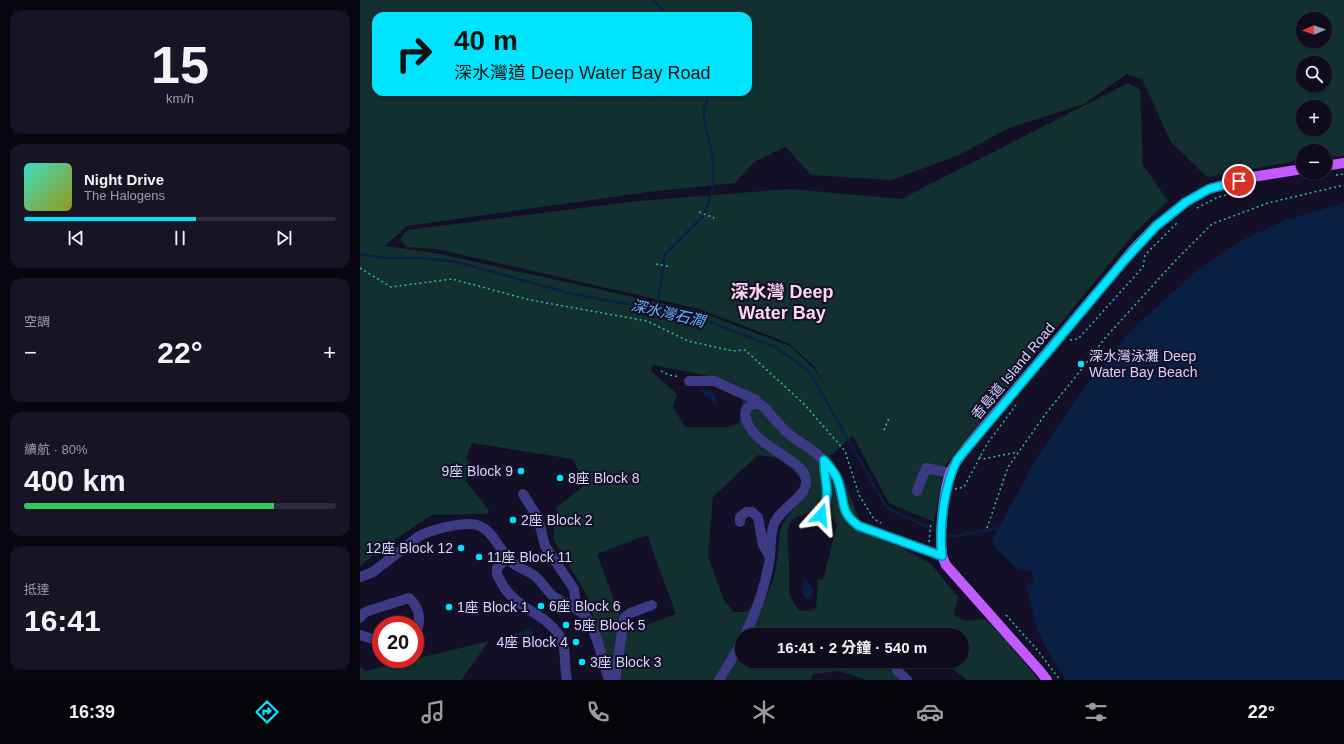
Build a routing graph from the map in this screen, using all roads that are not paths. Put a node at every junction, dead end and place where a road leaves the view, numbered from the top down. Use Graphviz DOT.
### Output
graph roads {
  1 [pos="1344,163"];
  2 [pos="1332,165"];
  3 [pos="1296,170"];
  4 [pos="686,379"];
  5 [pos="759,404"];
  6 [pos="824,460"];
  7 [pos="950,473"];
  8 [pos="917,490"];
  9 [pos="523,494"];
  10 [pos="821,515"];
  11 [pos="740,522"];
  12 [pos="942,556"];
  13 [pos="508,557"];
  14 [pos="770,557"];
  15 [pos="360,578"];
  16 [pos="652,604"];
  17 [pos="573,606"];
  18 [pos="418,616"];
  19 [pos="360,618"];
  20 [pos="748,628"];
  21 [pos="360,634"];
  22 [pos="372,639"];
  23 [pos="735,654"];
  24 [pos="895,668"];
  25 [pos="567,680"];
  26 [pos="609,680"];
  27 [pos="615,680"];
  28 [pos="719,680"];
  29 [pos="907,680"];
  30 [pos="1047,680"];
  1 -- 2 [label="main road"];
  3 -- 7 [label="main road, 香島道 Island Road"];
  4 -- 5 [label="street"];
  5 -- 6 [label="street"];
  5 -- 14 [label="street"];
  6 -- 10 [label="street"];
  6 -- 12 [label="street"];
  7 -- 8 [label="street"];
  7 -- 12 [label="main road, 香島道 Island Road"];
  9 -- 17 [label="street"];
  11 -- 14 [label="street"];
  12 -- 30 [label="main road"];
  13 -- 15 [label="street"];
  13 -- 17 [label="street"];
  13 -- 25 [label="street"];
  14 -- 20 [label="street"];
  16 -- 27 [label="street"];
  17 -- 26 [label="street"];
  18 -- 19 [label="street"];
  21 -- 22 [label="street"];
  23 -- 28 [label="street"];
  24 -- 29 [label="street"];
}
